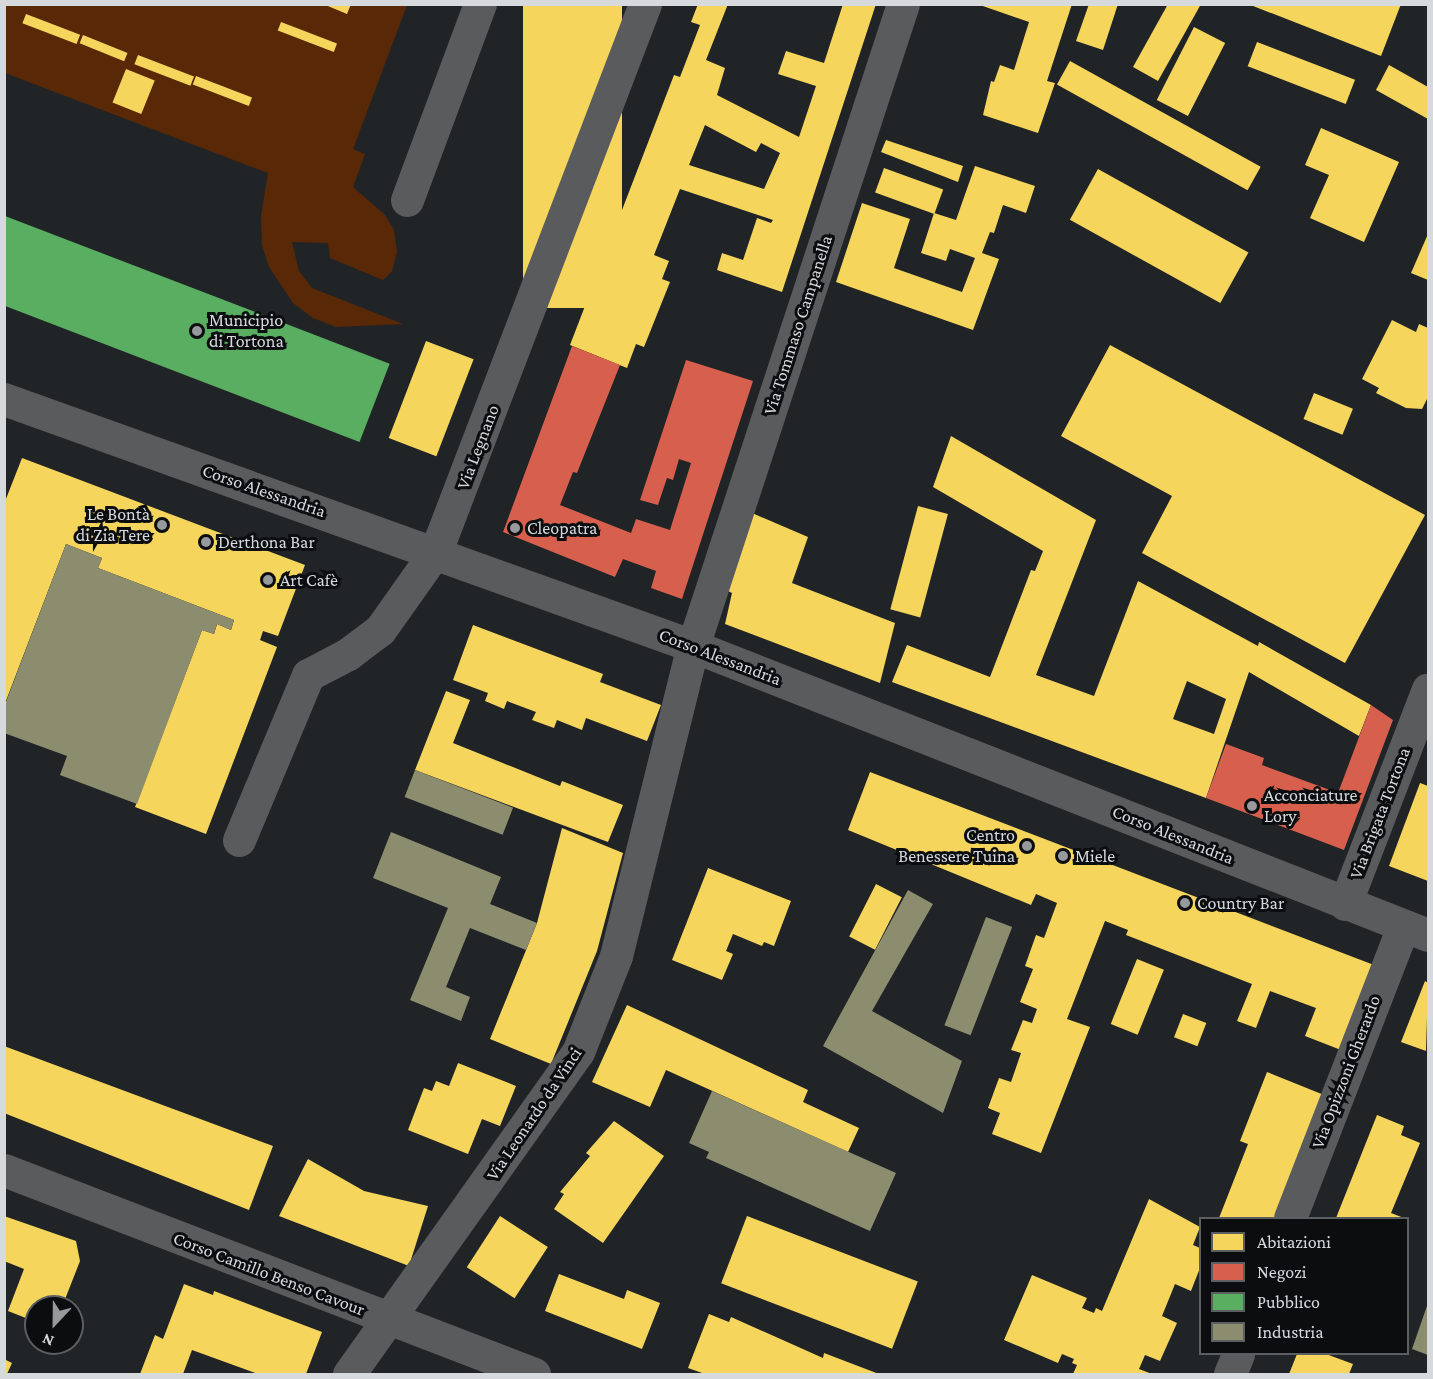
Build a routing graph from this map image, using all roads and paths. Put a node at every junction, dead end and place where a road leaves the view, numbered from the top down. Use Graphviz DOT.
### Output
graph roads {
  1 [pos="480,4"];
  2 [pos="645,4"];
  3 [pos="903,4"];
  4 [pos="407,201"];
  5 [pos="4,399"];
  6 [pos="436,551"];
  7 [pos="693,646"];
  8 [pos="1428,689"];
  9 [pos="239,840"];
  10 [pos="1345,904"];
  11 [pos="1416,931"];
  12 [pos="4,1170"];
  13 [pos="1290,1217"];
  14 [pos="389,1321"];
  15 [pos="1237,1355"];
  16 [pos="349,1374"];
  17 [pos="534,1374"];
  18 [pos="1230,1374"];
  1 -- 4 [label="street"];
  2 -- 6 [label="street, Via Legnano"];
  3 -- 7 [label="street, Via Tommaso Campanella"];
  5 -- 6 [label="street, Corso Alessandria"];
  6 -- 7 [label="street, Corso Alessandria"];
  6 -- 9 [label="street, Via Legnano"];
  7 -- 10 [label="street, Corso Alessandria"];
  7 -- 14 [label="street, Via Leonardo da Vinci"];
  8 -- 10 [label="street, Via Brigata Tortona"];
  10 -- 11 [label="street, Corso Alessandria"];
  11 -- 13 [label="street, Via Opizzoni Gherardo"];
  12 -- 14 [label="street, Corso Camillo Benso Cavour"];
  14 -- 16 [label="street, Via Leonardo da Vinci"];
  14 -- 17 [label="street, Corso Camillo Benso Cavour"];
  15 -- 18 [label="street"];
}
